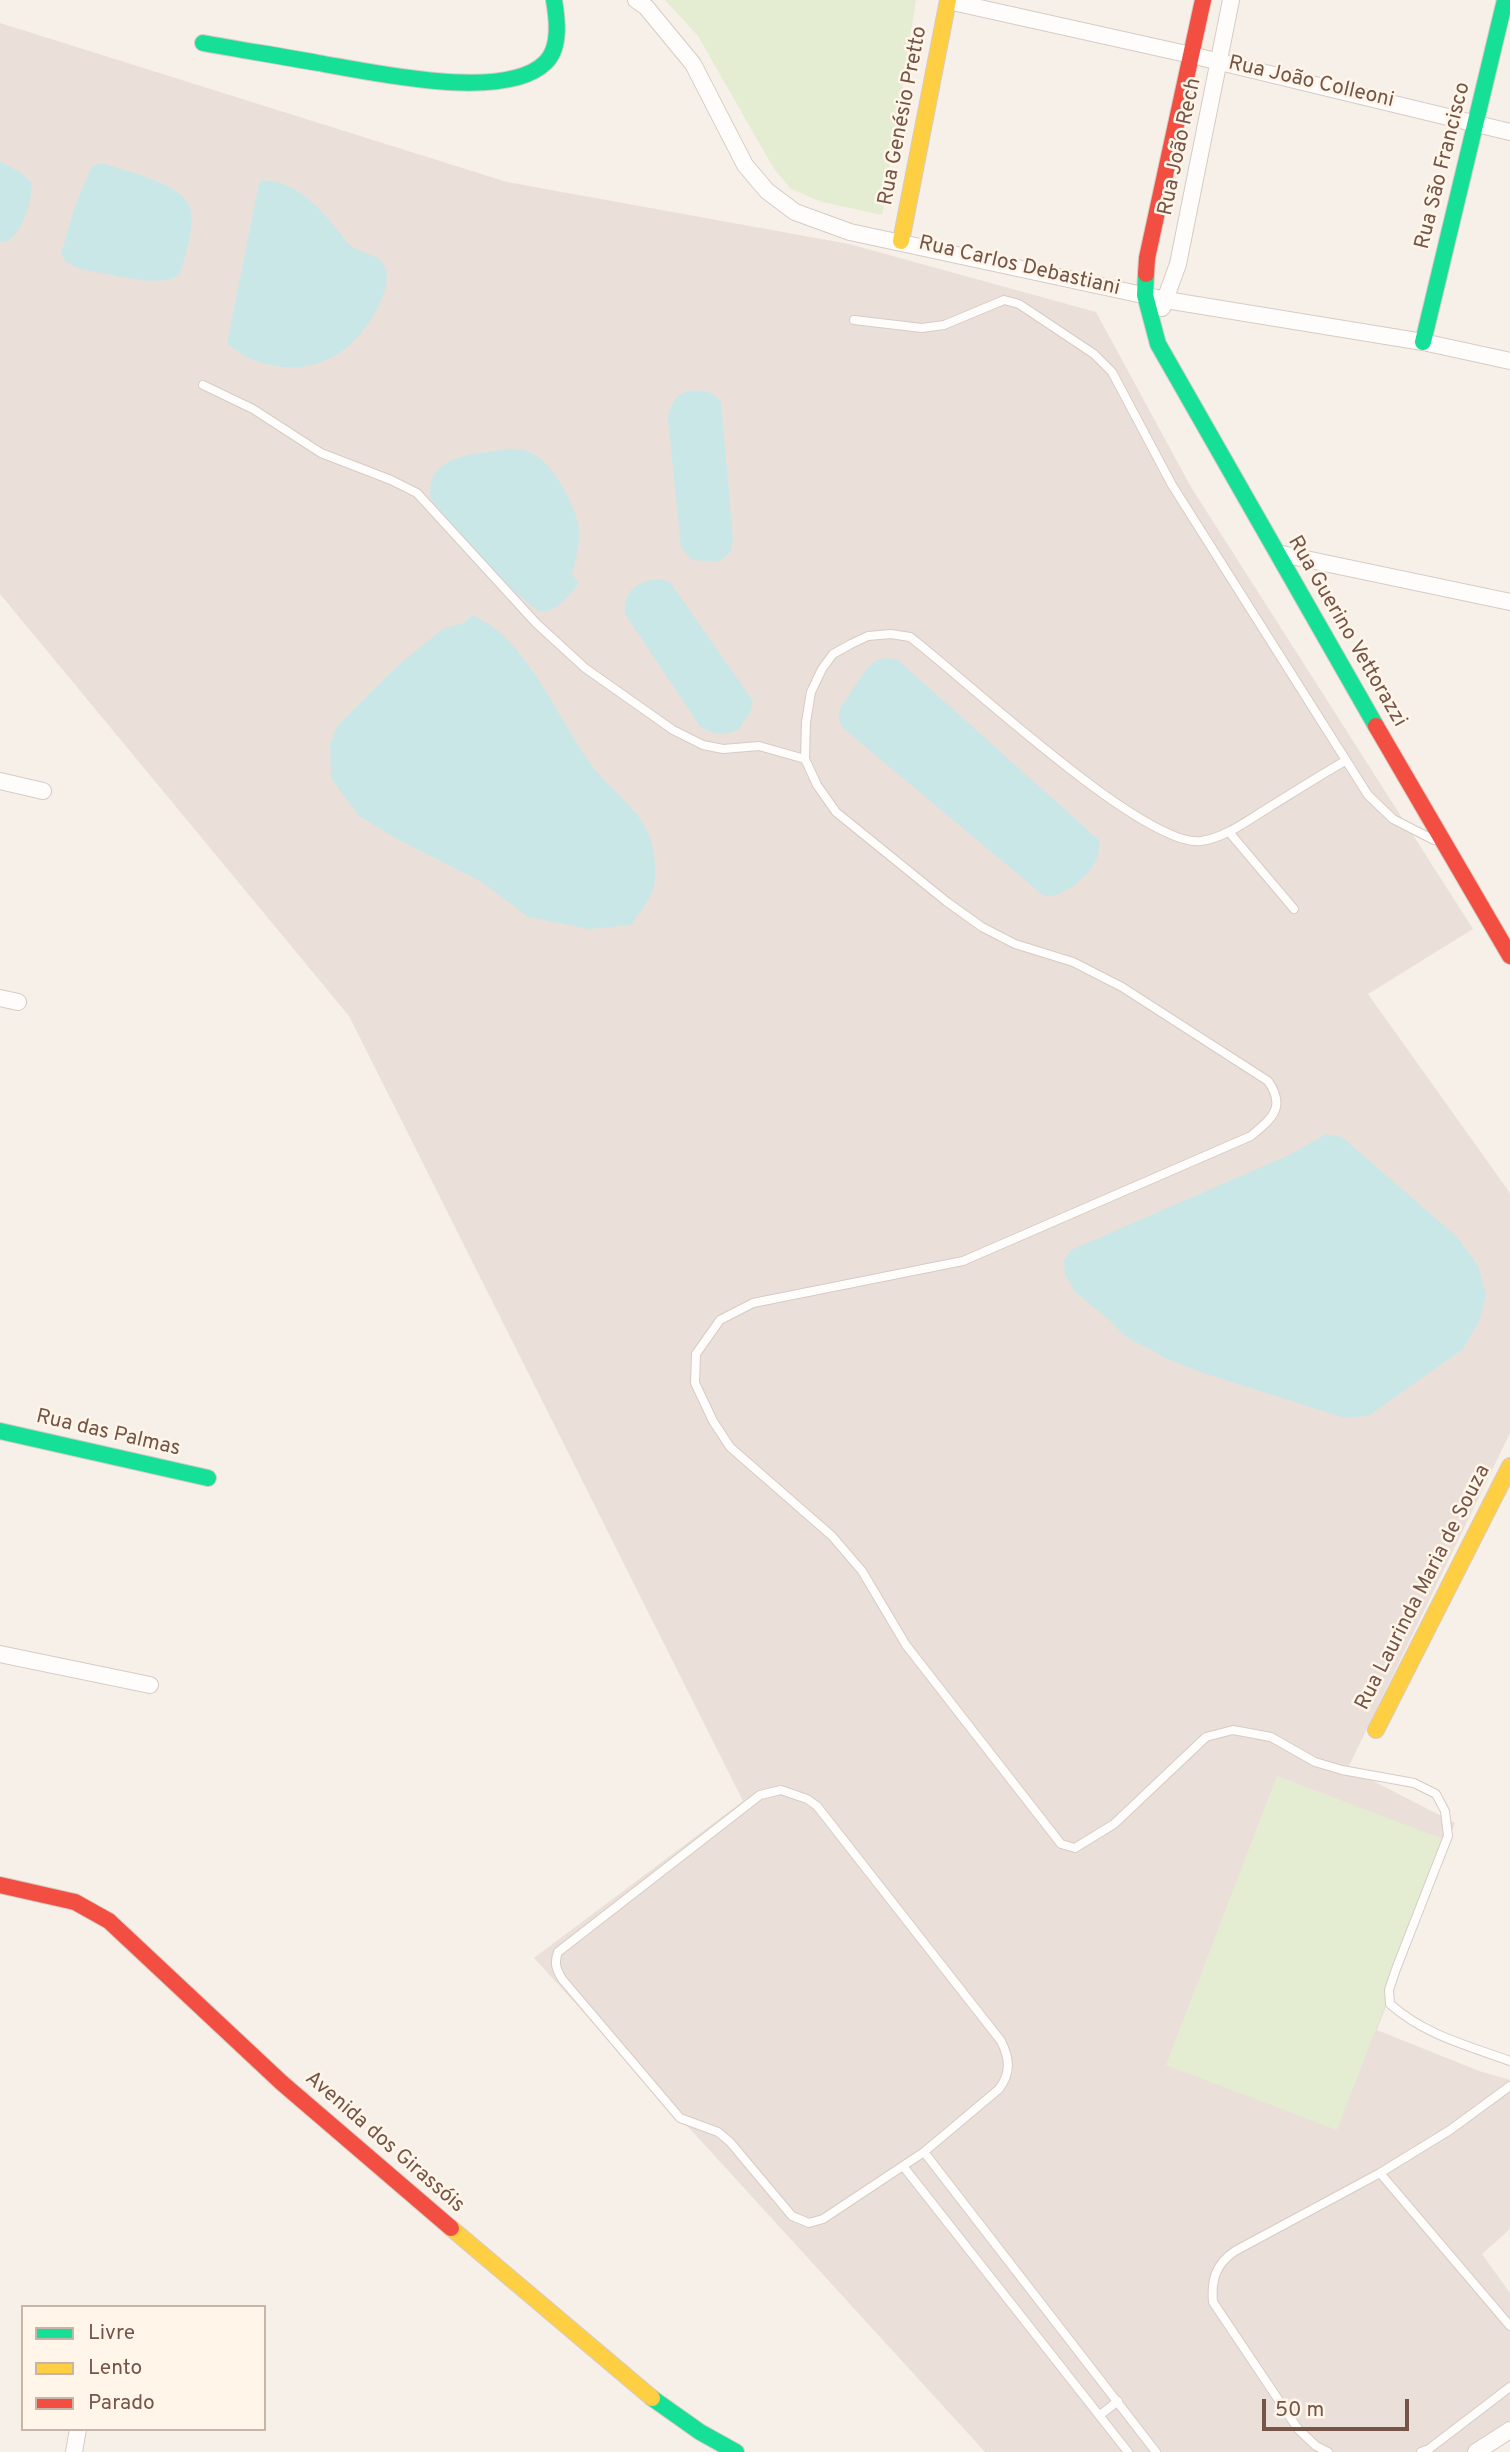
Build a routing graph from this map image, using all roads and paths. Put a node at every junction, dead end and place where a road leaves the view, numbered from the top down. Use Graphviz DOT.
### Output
graph roads {
  1 [pos="554,0"];
  2 [pos="636,0"];
  3 [pos="1203,0"];
  4 [pos="1231,0"];
  5 [pos="1505,0"];
  6 [pos="948,1"];
  7 [pos="203,43"];
  8 [pos="1192,55"];
  9 [pos="1220,62"];
  10 [pos="1476,125"];
  11 [pos="1510,132"];
  12 [pos="901,241"];
  13 [pos="1145,296"];
  14 [pos="1166,300"];
  15 [pos="854,320"];
  16 [pos="1154,326"];
  17 [pos="1423,342"];
  18 [pos="1510,362"];
  19 [pos="203,385"];
  20 [pos="1277,553"];
  21 [pos="1510,602"];
  22 [pos="805,759"];
  23 [pos="1345,761"];
  24 [pos="0,781"];
  25 [pos="43,791"];
  26 [pos="1229,832"];
  27 [pos="1443,844"];
  28 [pos="1294,909"];
  29 [pos="1510,954"];
  30 [pos="0,998"];
  31 [pos="18,1002"];
  32 [pos="0,1431"];
  33 [pos="1510,1466"];
  34 [pos="208,1478"];
  35 [pos="0,1654"];
  36 [pos="150,1685"];
  37 [pos="1376,1730"];
  38 [pos="0,1885"];
  39 [pos="1510,2061"];
  40 [pos="1510,2086"];
  41 [pos="924,2152"];
  42 [pos="903,2166"];
  43 [pos="1380,2173"];
  44 [pos="1510,2326"];
  45 [pos="1510,2387"];
  46 [pos="1118,2401"];
  47 [pos="1100,2414"];
  48 [pos="1510,2430"];
  49 [pos="78,2431"];
  50 [pos="74,2452"];
  51 [pos="736,2452"];
  52 [pos="1128,2452"];
  53 [pos="1156,2452"];
  54 [pos="1328,2452"];
  55 [pos="1421,2452"];
  56 [pos="1476,2452"];
  1 -- 7 [label="street"];
  2 -- 12 [label="street, Rua Carlos Debastiani"];
  3 -- 8 [label="street, Rua João Rech"];
  4 -- 9 [label="street, Rua João Rech"];
  5 -- 10 [label="street, Rua São Francisco"];
  6 -- 8 [label="street, Rua João Colleoni"];
  6 -- 12 [label="street, Rua Genésio Pretto"];
  8 -- 9 [label="street, Rua João Colleoni"];
  8 -- 13 [label="street, Rua João Rech"];
  9 -- 10 [label="street, Rua João Colleoni"];
  9 -- 14 [label="street, Rua João Rech"];
  10 -- 11 [label="street, Rua João Colleoni"];
  10 -- 17 [label="street, Rua São Francisco"];
  12 -- 13 [label="street, Rua Carlos Debastiani"];
  13 -- 14 [label="street, Rua Carlos Debastiani"];
  13 -- 16 [label="street, Rua Guerino Vettorazzi"];
  14 -- 16 [label="street"];
  14 -- 17 [label="street, Rua Carlos Debastiani"];
  15 -- 23 [label="lane"];
  16 -- 20 [label="street, Rua Guerino Vettorazzi"];
  17 -- 18 [label="street, Rua Carlos Debastiani"];
  19 -- 22 [label="lane"];
  20 -- 21 [label="street"];
  20 -- 27 [label="street, Rua Guerino Vettorazzi"];
  22 -- 26 [label="lane"];
  22 -- 39 [label="lane"];
  23 -- 26 [label="lane"];
  23 -- 27 [label="lane"];
  24 -- 25 [label="street"];
  26 -- 28 [label="lane"];
  27 -- 29 [label="street, Rua Guerino Vettorazzi"];
  30 -- 31 [label="street"];
  32 -- 34 [label="street, Rua das Palmas"];
  33 -- 37 [label="street, Rua Laurinda Maria de Souza"];
  35 -- 36 [label="street"];
  38 -- 51 [label="street, Avenida dos Girassóis"];
  40 -- 43 [label="lane"];
  41 -- 42 [label="lane"];
  41 -- 42 [label="lane"];
  41 -- 46 [label="lane"];
  42 -- 47 [label="lane"];
  43 -- 44 [label="lane"];
  43 -- 54 [label="lane"];
  45 -- 55 [label="lane"];
  46 -- 47 [label="lane"];
  46 -- 53 [label="lane"];
  47 -- 52 [label="lane"];
  48 -- 56 [label="street"];
  49 -- 50 [label="street"];
}
